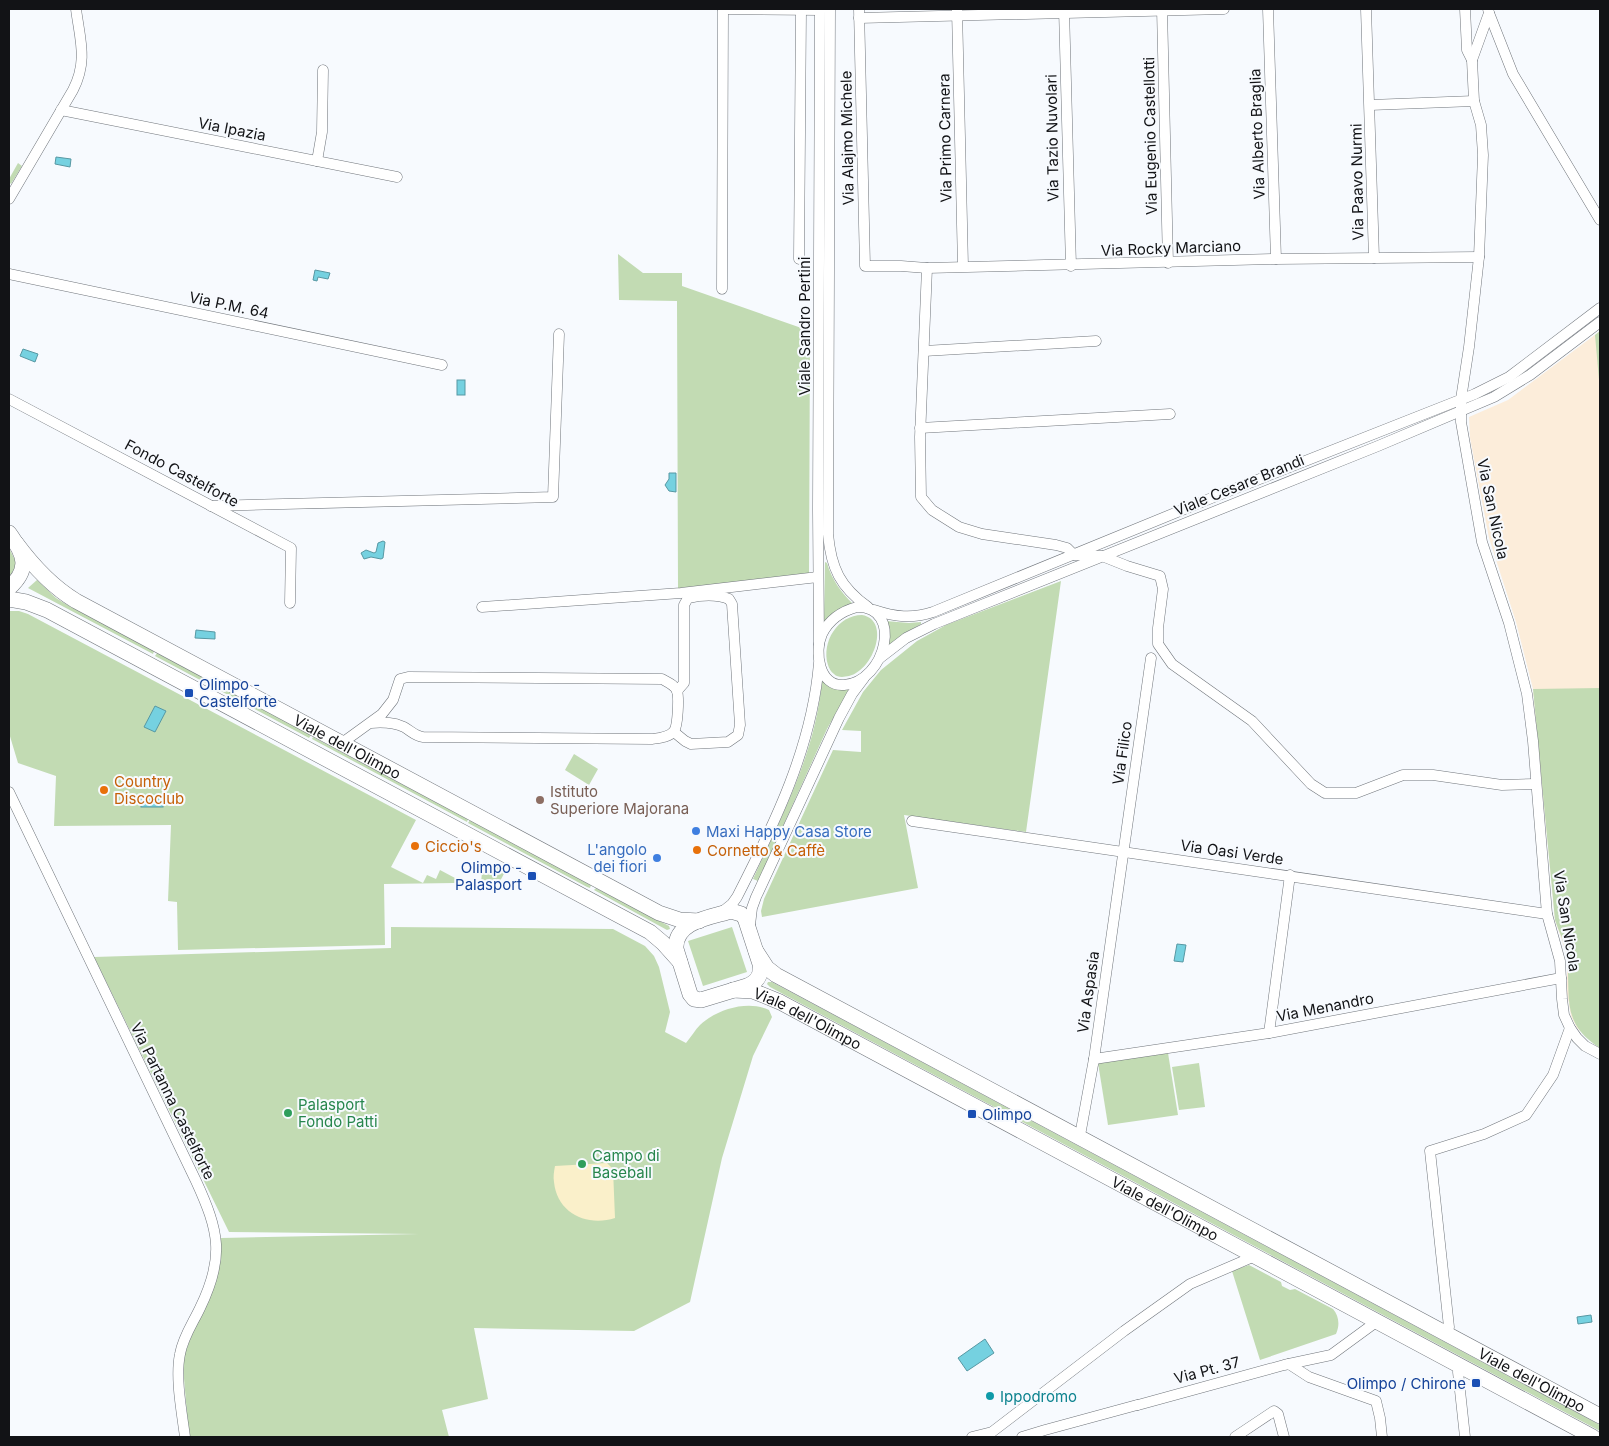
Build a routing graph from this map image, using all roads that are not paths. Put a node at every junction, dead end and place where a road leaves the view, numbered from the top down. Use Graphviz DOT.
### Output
graph roads {
  1 [pos="76,9"];
  2 [pos="723,9"];
  3 [pos="824,9"];
  4 [pos="1224,9"];
  5 [pos="1268,9"];
  6 [pos="1366,9"];
  7 [pos="1466,9"];
  8 [pos="801,10"];
  9 [pos="1162,10"];
  10 [pos="1064,11"];
  11 [pos="1488,11"];
  12 [pos="957,12"];
  13 [pos="859,13"];
  14 [pos="1472,60"];
  15 [pos="323,70"];
  16 [pos="1474,101"];
  17 [pos="1370,105"];
  18 [pos="61,110"];
  19 [pos="318,161"];
  20 [pos="397,177"];
  21 [pos="9,199"];
  22 [pos="1600,220"];
  23 [pos="1479,257"];
  24 [pos="1374,258"];
  25 [pos="1276,259"];
  26 [pos="799,260"];
  27 [pos="1168,263"];
  28 [pos="865,266"];
  29 [pos="963,266"];
  30 [pos="1071,266"];
  31 [pos="927,268"];
  32 [pos="9,274"];
  33 [pos="722,289"];
  34 [pos="1600,308"];
  35 [pos="1600,322"];
  36 [pos="559,334"];
  37 [pos="1096,341"];
  38 [pos="924,351"];
  39 [pos="442,365"];
  40 [pos="9,399"];
  41 [pos="1461,399"];
  42 [pos="1460,412"];
  43 [pos="1170,414"];
  44 [pos="920,428"];
  45 [pos="211,506"];
  46 [pos="12,538"];
  47 [pos="1074,556"];
  48 [pos="1102,556"];
  49 [pos="818,577"];
  50 [pos="9,588"];
  51 [pos="9,599"];
  52 [pos="290,604"];
  53 [pos="482,607"];
  54 [pos="871,609"];
  55 [pos="819,644"];
  56 [pos="880,658"];
  57 [pos="1151,658"];
  58 [pos="819,663"];
  59 [pos="864,678"];
  60 [pos="677,691"];
  61 [pos="371,722"];
  62 [pos="674,732"];
  63 [pos="342,743"];
  64 [pos="1536,784"];
  65 [pos="9,792"];
  66 [pos="912,821"];
  67 [pos="1123,851"];
  68 [pos="1290,875"];
  69 [pos="1547,914"];
  70 [pos="716,916"];
  71 [pos="699,921"];
  72 [pos="751,936"];
  73 [pos="756,951"];
  74 [pos="680,962"];
  75 [pos="1561,978"];
  76 [pos="733,990"];
  77 [pos="1570,1028"];
  78 [pos="1269,1033"];
  79 [pos="1600,1054"];
  80 [pos="1094,1059"];
  81 [pos="1078,1136"];
  82 [pos="1255,1256"];
  83 [pos="1379,1322"];
  84 [pos="1446,1333"];
  85 [pos="1287,1364"];
  86 [pos="1461,1366"];
  87 [pos="1600,1416"];
  88 [pos="185,1437"];
  89 [pos="972,1437"];
  90 [pos="1022,1437"];
  91 [pos="1235,1437"];
  92 [pos="1284,1437"];
  93 [pos="1382,1437"];
  94 [pos="1465,1437"];
  95 [pos="1593,1437"];
  1 -- 18 [label="street"];
  2 -- 8 [label="street"];
  2 -- 33 [label="street"];
  3 -- 8 [label="street"];
  3 -- 49 [label="street, Viale Sandro Pertini"];
  3 -- 54 [label="street, Viale Sandro Pertini"];
  4 -- 9 [label="street"];
  5 -- 25 [label="street, Via Alberto Braglia"];
  6 -- 17 [label="street, Via Paavo Nurmi"];
  7 -- 14 [label="street"];
  8 -- 26 [label="street"];
  9 -- 10 [label="street"];
  9 -- 27 [label="street, Via Eugenio Castellotti"];
  10 -- 12 [label="street"];
  10 -- 30 [label="street, Via Tazio Nuvolari"];
  11 -- 14 [label="street"];
  11 -- 22 [label="street"];
  12 -- 13 [label="street"];
  12 -- 29 [label="street, Via Primo Carnera"];
  13 -- 28 [label="street, Via Alajmo Michele"];
  14 -- 16 [label="street"];
  15 -- 19 [label="street"];
  16 -- 17 [label="street, Via Paavo Nurmi"];
  16 -- 23 [label="street"];
  17 -- 24 [label="street, Via Paavo Nurmi"];
  18 -- 19 [label="street, Via Ipazia"];
  18 -- 21 [label="street"];
  19 -- 20 [label="street, Via Ipazia"];
  23 -- 24 [label="street, Via Rocky Marciano"];
  23 -- 41 [label="street"];
  24 -- 25 [label="street, Via Rocky Marciano"];
  25 -- 27 [label="street, Via Rocky Marciano"];
  27 -- 30 [label="street, Via Rocky Marciano"];
  28 -- 31 [label="street, Via Rocky Marciano"];
  29 -- 30 [label="street, Via Rocky Marciano"];
  29 -- 31 [label="street, Via Rocky Marciano"];
  31 -- 38 [label="street"];
  32 -- 39 [label="street, Via P.M. 64"];
  34 -- 41 [label="street, Viale Cesare Brandi"];
  35 -- 42 [label="street, Viale Cesare Brandi"];
  36 -- 45 [label="street"];
  37 -- 38 [label="street"];
  38 -- 44 [label="street"];
  40 -- 45 [label="street, Fondo Castelforte"];
  41 -- 42 [label="street, Via San Nicola"];
  41 -- 47 [label="street, Viale Cesare Brandi"];
  42 -- 48 [label="street, Viale Cesare Brandi"];
  42 -- 64 [label="street, Via San Nicola"];
  43 -- 44 [label="street"];
  44 -- 47 [label="street"];
  45 -- 52 [label="street, Fondo Castelforte"];
  46 -- 50 [label="street"];
  46 -- 63 [label="street, Viale dell'Olimpo"];
  47 -- 48 [label="street"];
  47 -- 54 [label="street, Viale Cesare Brandi"];
  48 -- 56 [label="street, Viale Cesare Brandi"];
  48 -- 64 [label="street"];
  49 -- 53 [label="street"];
  49 -- 55 [label="street, Viale Sandro Pertini"];
  51 -- 74 [label="street, Viale dell'Olimpo"];
  54 -- 55 [label="street"];
  54 -- 56 [label="street"];
  55 -- 58 [label="street"];
  56 -- 59 [label="street"];
  57 -- 67 [label="street, Via Filico"];
  58 -- 59 [label="street"];
  58 -- 70 [label="street"];
  59 -- 72 [label="street"];
  60 -- 61 [label="street"];
  60 -- 62 [label="street"];
  60 -- 62 [label="street"];
  61 -- 62 [label="street"];
  61 -- 63 [label="street"];
  63 -- 71 [label="street, Viale dell'Olimpo"];
  64 -- 69 [label="street, Via San Nicola"];
  65 -- 88 [label="street, Via Partanna Castelforte"];
  66 -- 67 [label="street, Via Oasi Verde"];
  67 -- 68 [label="street, Via Oasi Verde"];
  67 -- 80 [label="street, Via Aspasia"];
  68 -- 69 [label="street, Via Oasi Verde"];
  68 -- 78 [label="street"];
  69 -- 75 [label="street, Via San Nicola"];
  70 -- 71 [label="street"];
  70 -- 72 [label="street"];
  71 -- 74 [label="street"];
  72 -- 73 [label="street"];
  73 -- 76 [label="street"];
  73 -- 81 [label="street, Viale dell'Olimpo"];
  74 -- 76 [label="street"];
  75 -- 77 [label="street, Via San Nicola"];
  75 -- 78 [label="street, Via Menandro"];
  76 -- 82 [label="street, Viale dell'Olimpo"];
  77 -- 79 [label="street"];
  77 -- 84 [label="street"];
  78 -- 80 [label="street, Via Menandro"];
  80 -- 81 [label="street, Via Aspasia"];
  81 -- 84 [label="street, Viale dell'Olimpo"];
  82 -- 83 [label="street, Viale dell'Olimpo"];
  82 -- 89 [label="street"];
  83 -- 85 [label="street, Via Pt. 37"];
  83 -- 86 [label="street, Viale dell'Olimpo"];
  84 -- 87 [label="street, Viale dell'Olimpo"];
  85 -- 90 [label="street, Via Pt. 37"];
  85 -- 93 [label="street"];
  86 -- 94 [label="street"];
  86 -- 95 [label="street, Viale dell'Olimpo"];
  91 -- 92 [label="street"];
}
